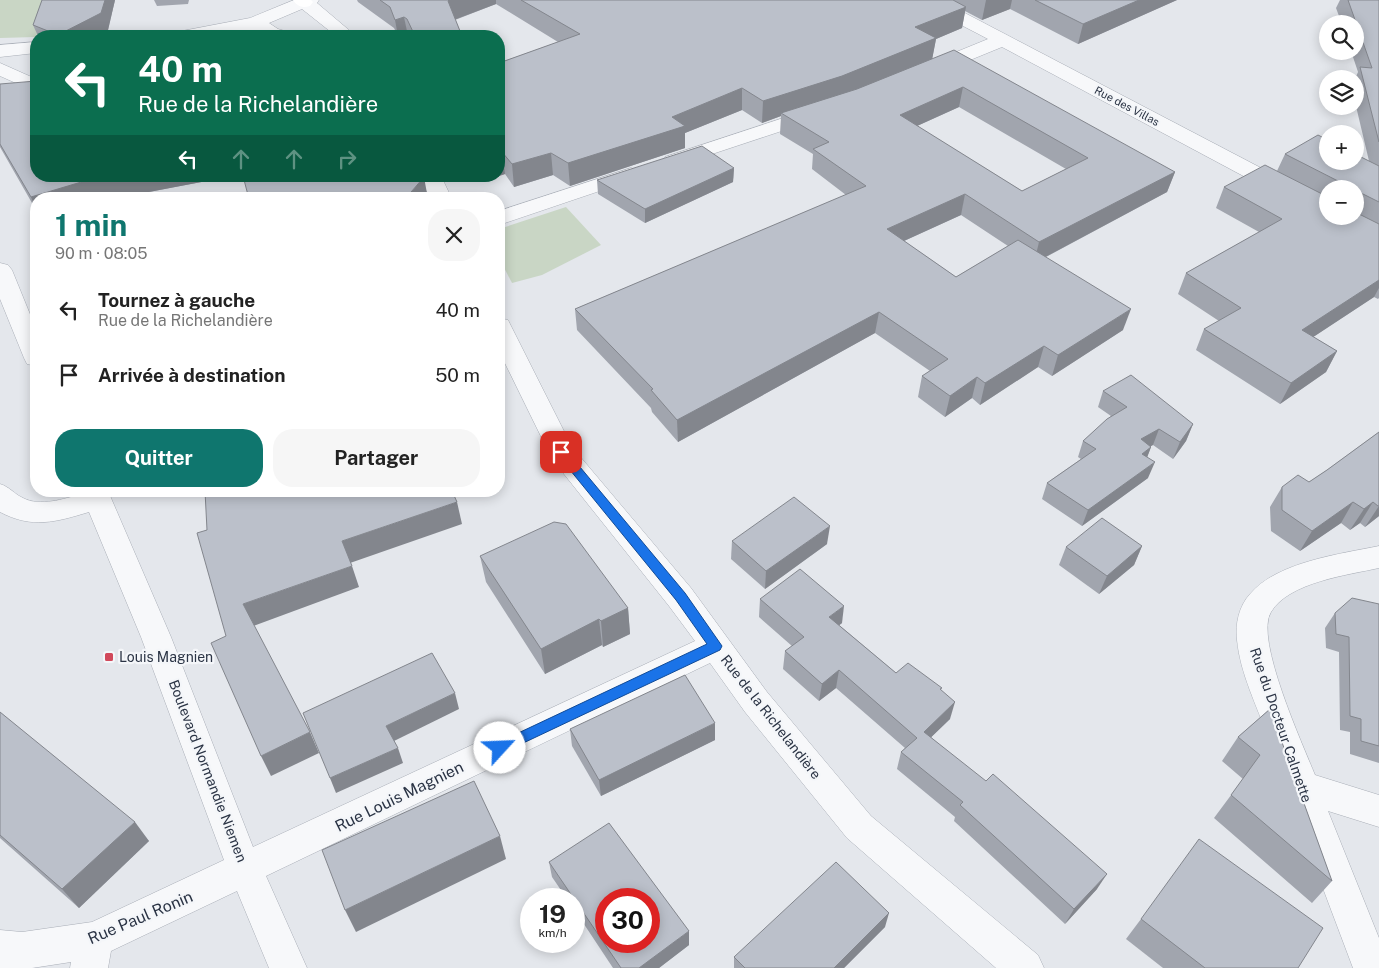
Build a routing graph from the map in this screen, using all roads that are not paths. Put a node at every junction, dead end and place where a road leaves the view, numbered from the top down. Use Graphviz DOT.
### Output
graph roads {
  1 [pos="927,0"];
  2 [pos="305,1"];
  3 [pos="255,22"];
  4 [pos="213,30"];
  5 [pos="241,30"];
  6 [pos="267,30"];
  7 [pos="339,30"];
  8 [pos="1002,40"];
  9 [pos="30,48"];
  10 [pos="0,51"];
  11 [pos="30,65"];
  12 [pos="0,68"];
  13 [pos="911,77"];
  14 [pos="30,83"];
  15 [pos="838,106"];
  16 [pos="1319,208"];
  17 [pos="505,216"];
  18 [pos="0,270"];
  19 [pos="19,320"];
  20 [pos="505,338"];
  21 [pos="30,345"];
  22 [pos="0,494"];
  23 [pos="91,497"];
  24 [pos="97,497"];
  25 [pos="1379,557"];
  26 [pos="715,646"];
  27 [pos="1302,787"];
  28 [pos="1379,811"];
  29 [pos="246,869"];
  30 [pos="0,949"];
  31 [pos="92,954"];
  32 [pos="288,968"];
  33 [pos="1025,968"];
  34 [pos="1372,968"];
  1 -- 8 [label="street, Rue des Villas"];
  2 -- 3 [label="street"];
  2 -- 7 [label="street"];
  3 -- 4 [label="street"];
  3 -- 5 [label="street"];
  3 -- 6 [label="street"];
  8 -- 13 [label="street"];
  8 -- 16 [label="street, Rue des Villas"];
  9 -- 10 [label="street"];
  11 -- 12 [label="street"];
  12 -- 14 [label="street"];
  15 -- 17 [label="street"];
  18 -- 19 [label="street"];
  19 -- 21 [label="street"];
  20 -- 26 [label="street, Rue de la Richelandière"];
  22 -- 23 [label="street"];
  24 -- 29 [label="street, Boulevard Normandie Niemen"];
  25 -- 27 [label="street, Rue du Docteur Calmette"];
  26 -- 29 [label="street, Rue Louis Magnien"];
  26 -- 33 [label="street, Rue de la Richelandière"];
  27 -- 28 [label="street"];
  27 -- 34 [label="street, Rue du Docteur Calmette"];
  29 -- 31 [label="street, Rue Paul Ronin"];
  29 -- 32 [label="street, Boulevard Normandie Niemen"];
  30 -- 31 [label="street, Rue Paul Ronin"];
}
